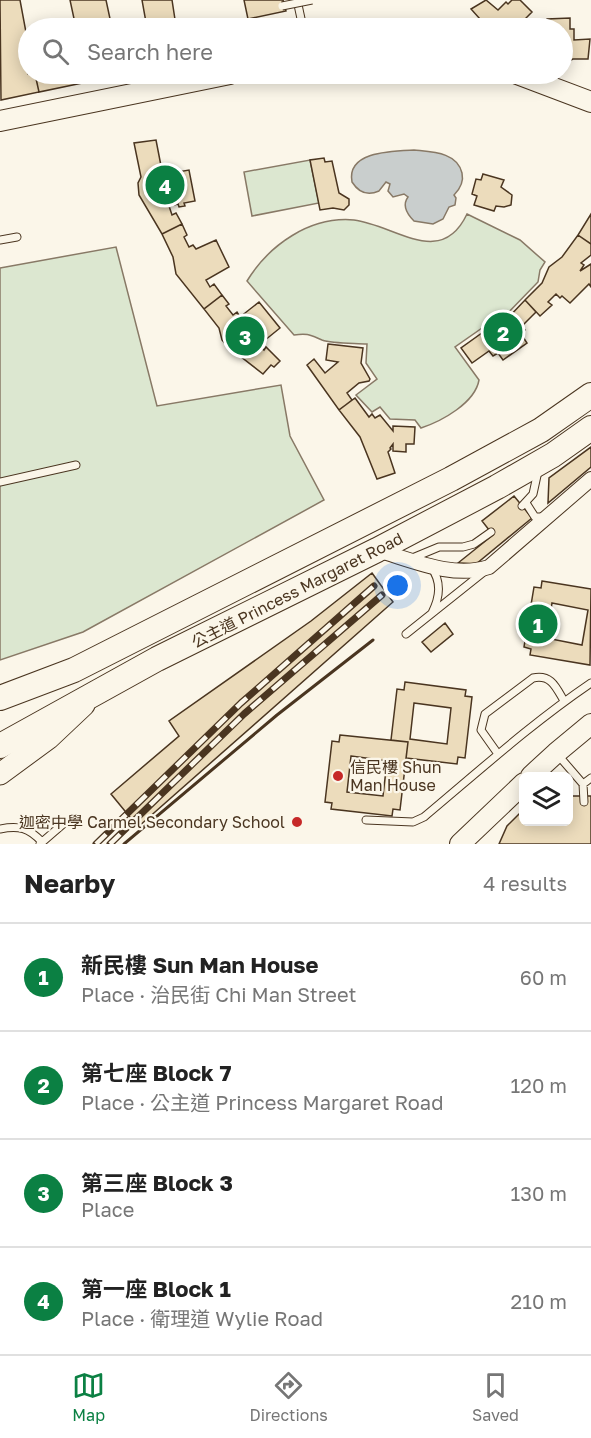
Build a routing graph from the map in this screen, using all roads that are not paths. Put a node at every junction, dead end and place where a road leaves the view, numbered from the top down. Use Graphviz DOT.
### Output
graph roads {
  1 [pos="297,0"];
  2 [pos="312,0"];
  3 [pos="282,6"];
  4 [pos="301,18"];
  5 [pos="181,84"];
  6 [pos="543,84"];
  7 [pos="591,102"];
  8 [pos="0,121"];
  9 [pos="17,237"];
  10 [pos="0,240"];
  11 [pos="591,395"];
  12 [pos="591,428"];
  13 [pos="540,462"];
  14 [pos="76,465"];
  15 [pos="591,479"];
  16 [pos="0,482"];
  17 [pos="547,517"];
  18 [pos="491,532"];
  19 [pos="377,550"];
  20 [pos="410,559"];
  21 [pos="429,565"];
  22 [pos="489,567"];
  23 [pos="431,615"];
  24 [pos="406,634"];
  25 [pos="591,683"];
  26 [pos="0,698"];
  27 [pos="91,698"];
  28 [pos="564,701"];
  29 [pos="41,722"];
  30 [pos="591,724"];
  31 [pos="0,733"];
  32 [pos="0,746"];
  33 [pos="556,753"];
  34 [pos="498,754"];
  35 [pos="536,772"];
  36 [pos="0,774"];
  37 [pos="591,778"];
  38 [pos="583,784"];
  39 [pos="519,788"];
  40 [pos="584,802"];
  41 [pos="366,820"];
  42 [pos="63,824"];
  43 [pos="0,829"];
  44 [pos="40,843"];
  45 [pos="460,844"];
  1 -- 4 [label="lane"];
  2 -- 3 [label="lane, bridge"];
  5 -- 8 [label="street"];
  6 -- 7 [label="street"];
  9 -- 10 [label="lane"];
  11 -- 26 [label="highway, 公主道 Princess Margaret Road"];
  12 -- 13 [label="highway, 公主道 Princess Margaret Road"];
  13 -- 17 [label="lane"];
  13 -- 19 [label="highway, 公主道 Princess Margaret Road"];
  14 -- 16 [label="lane"];
  15 -- 17 [label="street"];
  17 -- 22 [label="street"];
  18 -- 20 [label="lane"];
  19 -- 20 [label="street"];
  19 -- 27 [label="highway, 公主道 Princess Margaret Road"];
  20 -- 21 [label="street"];
  21 -- 22 [label="street"];
  21 -- 23 [label="lane"];
  22 -- 23 [label="lane"];
  23 -- 24 [label="lane"];
  25 -- 28 [label="lane"];
  27 -- 29 [label="highway, 公主道 Princess Margaret Road"];
  27 -- 36 [label="main road"];
  28 -- 34 [label="lane"];
  28 -- 34 [label="lane"];
  29 -- 31 [label="highway"];
  29 -- 32 [label="highway, 公主道 Princess Margaret Road"];
  30 -- 33 [label="street"];
  33 -- 35 [label="street"];
  33 -- 38 [label="lane"];
  34 -- 41 [label="lane"];
  37 -- 38 [label="lane"];
  38 -- 40 [label="lane"];
  39 -- 45 [label="street"];
  42 -- 44 [label="lane"];
  43 -- 44 [label="lane"];
}
